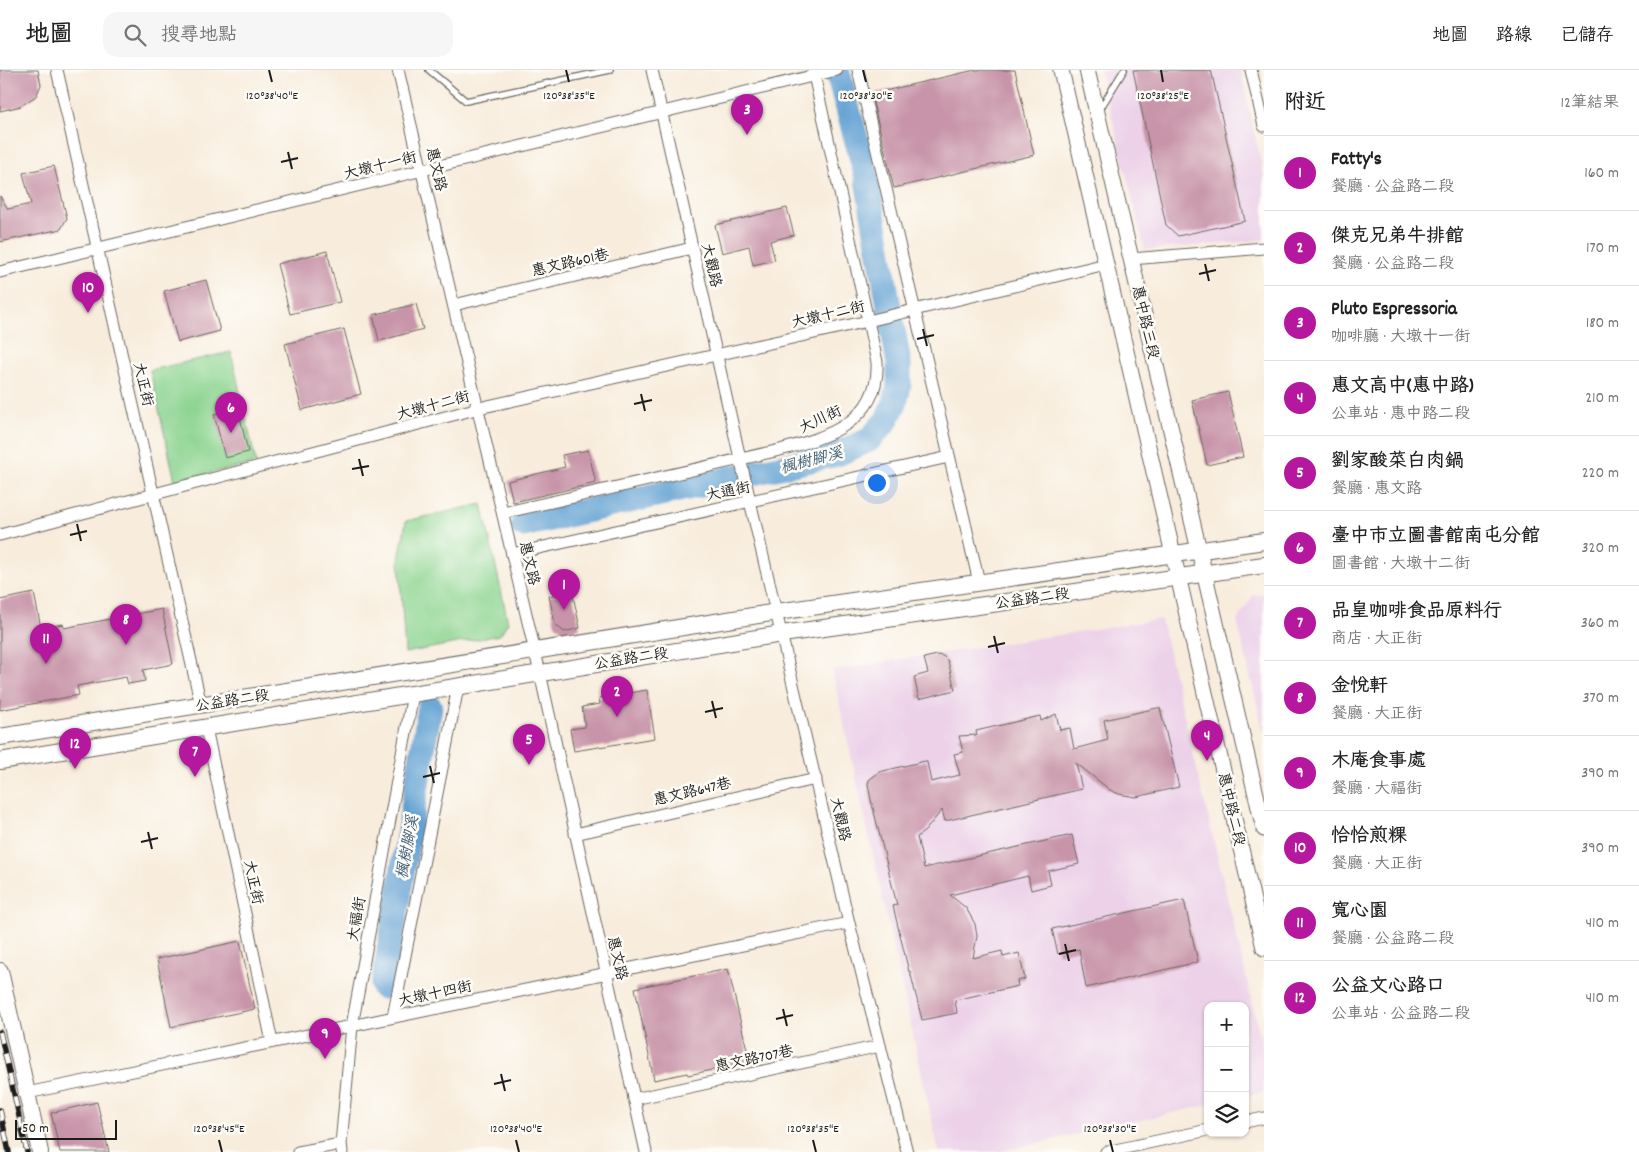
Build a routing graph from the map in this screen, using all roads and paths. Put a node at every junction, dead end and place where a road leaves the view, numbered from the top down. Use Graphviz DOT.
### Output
graph roads {
  1 [pos="57,70"];
  2 [pos="398,70"];
  3 [pos="429,70"];
  4 [pos="610,70"];
  5 [pos="652,70"];
  6 [pos="858,70"];
  7 [pos="1061,70"];
  8 [pos="1087,70"];
  9 [pos="1124,70"];
  10 [pos="1251,70"];
  11 [pos="822,72"];
  12 [pos="661,112"];
  13 [pos="1097,113"];
  14 [pos="1264,126"];
  15 [pos="422,170"];
  16 [pos="98,248"];
  17 [pos="692,248"];
  18 [pos="1264,248"];
  19 [pos="1131,259"];
  20 [pos="1106,264"];
  21 [pos="0,272"];
  22 [pos="454,305"];
  23 [pos="910,311"];
  24 [pos="873,320"];
  25 [pos="717,355"];
  26 [pos="479,408"];
  27 [pos="950,457"];
  28 [pos="741,463"];
  29 [pos="153,494"];
  30 [pos="749,497"];
  31 [pos="503,513"];
  32 [pos="0,535"];
  33 [pos="1264,540"];
  34 [pos="1199,550"];
  35 [pos="512,554"];
  36 [pos="1173,554"];
  37 [pos="1264,565"];
  38 [pos="1204,574"];
  39 [pos="1178,577"];
  40 [pos="979,582"];
  41 [pos="777,612"];
  42 [pos="782,634"];
  43 [pos="535,651"];
  44 [pos="540,673"];
  45 [pos="458,687"];
  46 [pos="413,694"];
  47 [pos="201,705"];
  48 [pos="206,728"];
  49 [pos="0,737"];
  50 [pos="0,761"];
  51 [pos="816,779"];
  52 [pos="1264,829"];
  53 [pos="575,834"];
  54 [pos="849,923"];
  55 [pos="1264,948"];
  56 [pos="0,971"];
  57 [pos="606,973"];
  58 [pos="393,1017"];
  59 [pos="352,1026"];
  60 [pos="272,1042"];
  61 [pos="880,1046"];
  62 [pos="27,1094"];
  63 [pos="634,1099"];
  64 [pos="1264,1118"];
  65 [pos="1249,1121"];
  66 [pos="1204,1131"];
  67 [pos="342,1148"];
  68 [pos="1111,1151"];
  69 [pos="40,1152"];
  70 [pos="298,1152"];
  71 [pos="646,1152"];
  72 [pos="907,1152"];
  1 -- 16 [label="street, 大正街"];
  2 -- 15 [label="street, 惠文路"];
  3 -- 4 [label="lane"];
  5 -- 12 [label="street, 大觀路"];
  6 -- 23 [label="street"];
  7 -- 20 [label="street, 惠中路三段"];
  8 -- 13 [label="street, 惠中路三段"];
  9 -- 13 [label="lane"];
  10 -- 14 [label="street"];
  11 -- 12 [label="street, 大墩十一街"];
  11 -- 24 [label="street, 大川街"];
  12 -- 15 [label="street, 大墩十一街"];
  12 -- 17 [label="street, 大觀路"];
  13 -- 19 [label="street, 惠中路三段"];
  15 -- 16 [label="street, 大墩十一街"];
  15 -- 22 [label="street, 惠文路"];
  16 -- 21 [label="street, 大墩十一街"];
  16 -- 29 [label="street, 大正街"];
  17 -- 22 [label="street, 惠文路601巷"];
  17 -- 25 [label="street, 大觀路"];
  18 -- 19 [label="street"];
  19 -- 34 [label="street, 惠中路三段"];
  20 -- 23 [label="street"];
  20 -- 36 [label="street, 惠中路三段"];
  22 -- 26 [label="street, 惠文路"];
  23 -- 24 [label="street, 大墩十二街"];
  23 -- 27 [label="street"];
  24 -- 25 [label="street, 大墩十二街"];
  24 -- 28 [label="street, 大川街"];
  25 -- 26 [label="street, 大墩十二街"];
  25 -- 28 [label="street, 大觀路"];
  26 -- 29 [label="street, 大墩十二街"];
  26 -- 31 [label="street, 惠文路"];
  27 -- 30 [label="street, 大通街"];
  27 -- 40 [label="street"];
  28 -- 30 [label="street, 大觀路"];
  28 -- 31 [label="street, 大川街"];
  29 -- 32 [label="street, 大墩十二街"];
  29 -- 47 [label="street, 大正街"];
  30 -- 35 [label="street, 大通街"];
  30 -- 41 [label="street, 大觀路"];
  31 -- 35 [label="street, 惠文路"];
  33 -- 34 [label="main road, 公益路二段"];
  34 -- 36 [label="main road, 公益路二段"];
  34 -- 38 [label="street, 惠中路三段"];
  35 -- 43 [label="street, 惠文路"];
  36 -- 39 [label="street, 惠中路二段"];
  36 -- 40 [label="main road, 公益路二段"];
  37 -- 38 [label="main road, 公益路二段"];
  38 -- 39 [label="main road, 公益路二段"];
  38 -- 52 [label="street, 惠中路二段"];
  39 -- 42 [label="main road, 公益路二段"];
  39 -- 55 [label="street, 惠中路二段"];
  40 -- 41 [label="main road, 公益路二段"];
  41 -- 42 [label="street, 大觀路"];
  41 -- 43 [label="main road, 公益路二段"];
  42 -- 44 [label="main road, 公益路二段"];
  42 -- 51 [label="street, 大觀路"];
  43 -- 44 [label="street, 惠文路"];
  43 -- 47 [label="main road, 公益路二段"];
  44 -- 45 [label="main road, 公益路二段"];
  44 -- 53 [label="street, 惠文路"];
  45 -- 46 [label="main road, 公益路二段"];
  45 -- 58 [label="street"];
  46 -- 48 [label="main road, 公益路二段"];
  46 -- 59 [label="street, 大福街"];
  47 -- 49 [label="main road, 公益路二段"];
  48 -- 50 [label="main road, 公益路二段"];
  48 -- 60 [label="street, 大正街"];
  51 -- 53 [label="street, 惠文路647巷"];
  51 -- 54 [label="street, 大觀路"];
  53 -- 57 [label="street, 惠文路"];
  54 -- 57 [label="street, 大墩十四街"];
  54 -- 61 [label="street, 大觀路"];
  56 -- 62 [label="main road"];
  57 -- 58 [label="street, 大墩十四街"];
  57 -- 63 [label="street, 惠文路"];
  58 -- 59 [label="street, 大墩十四街"];
  59 -- 60 [label="street, 大墩十四街"];
  59 -- 67 [label="street, 大福街"];
  60 -- 62 [label="street, 大墩十四街"];
  61 -- 63 [label="street, 惠文路707巷"];
  61 -- 72 [label="street, 大觀路"];
  62 -- 69 [label="main road"];
  63 -- 71 [label="street, 惠文路"];
  64 -- 65 [label="street"];
  66 -- 68 [label="street"];
  67 -- 70 [label="street"];
}
